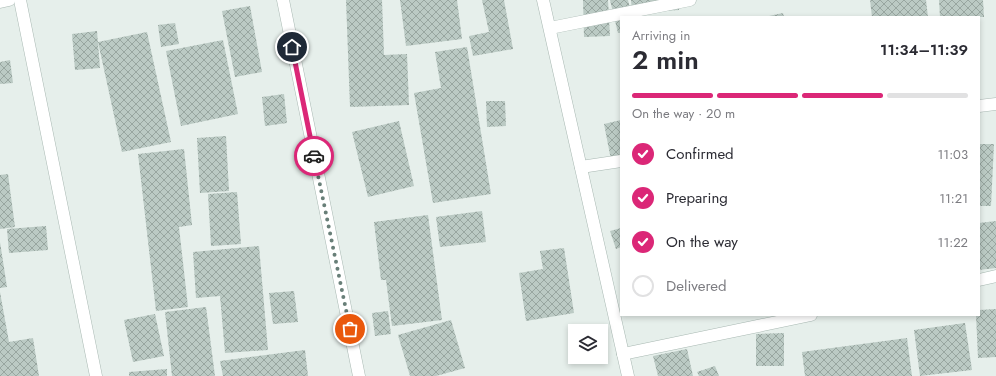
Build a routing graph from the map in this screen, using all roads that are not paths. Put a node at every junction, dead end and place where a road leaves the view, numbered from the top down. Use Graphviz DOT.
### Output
graph roads {
  1 [pos="9,0"];
  2 [pos="20,0"];
  3 [pos="283,0"];
  4 [pos="543,0"];
  5 [pos="690,0"];
  6 [pos="0,2"];
  7 [pos="550,28"];
  8 [pos="996,104"];
  9 [pos="980,106"];
  10 [pos="620,161"];
  11 [pos="581,167"];
  12 [pos="996,276"];
  13 [pos="980,280"];
  14 [pos="806,316"];
  15 [pos="623,354"];
  16 [pos="96,376"];
  17 [pos="359,376"];
  18 [pos="628,376"];
  1 -- 6 [label="street"];
  2 -- 16 [label="street"];
  3 -- 17 [label="street"];
  4 -- 7 [label="street"];
  5 -- 7 [label="street"];
  7 -- 11 [label="street"];
  8 -- 9 [label="street"];
  10 -- 11 [label="street"];
  11 -- 15 [label="street"];
  12 -- 13 [label="street"];
  14 -- 15 [label="street"];
  15 -- 18 [label="street"];
}
